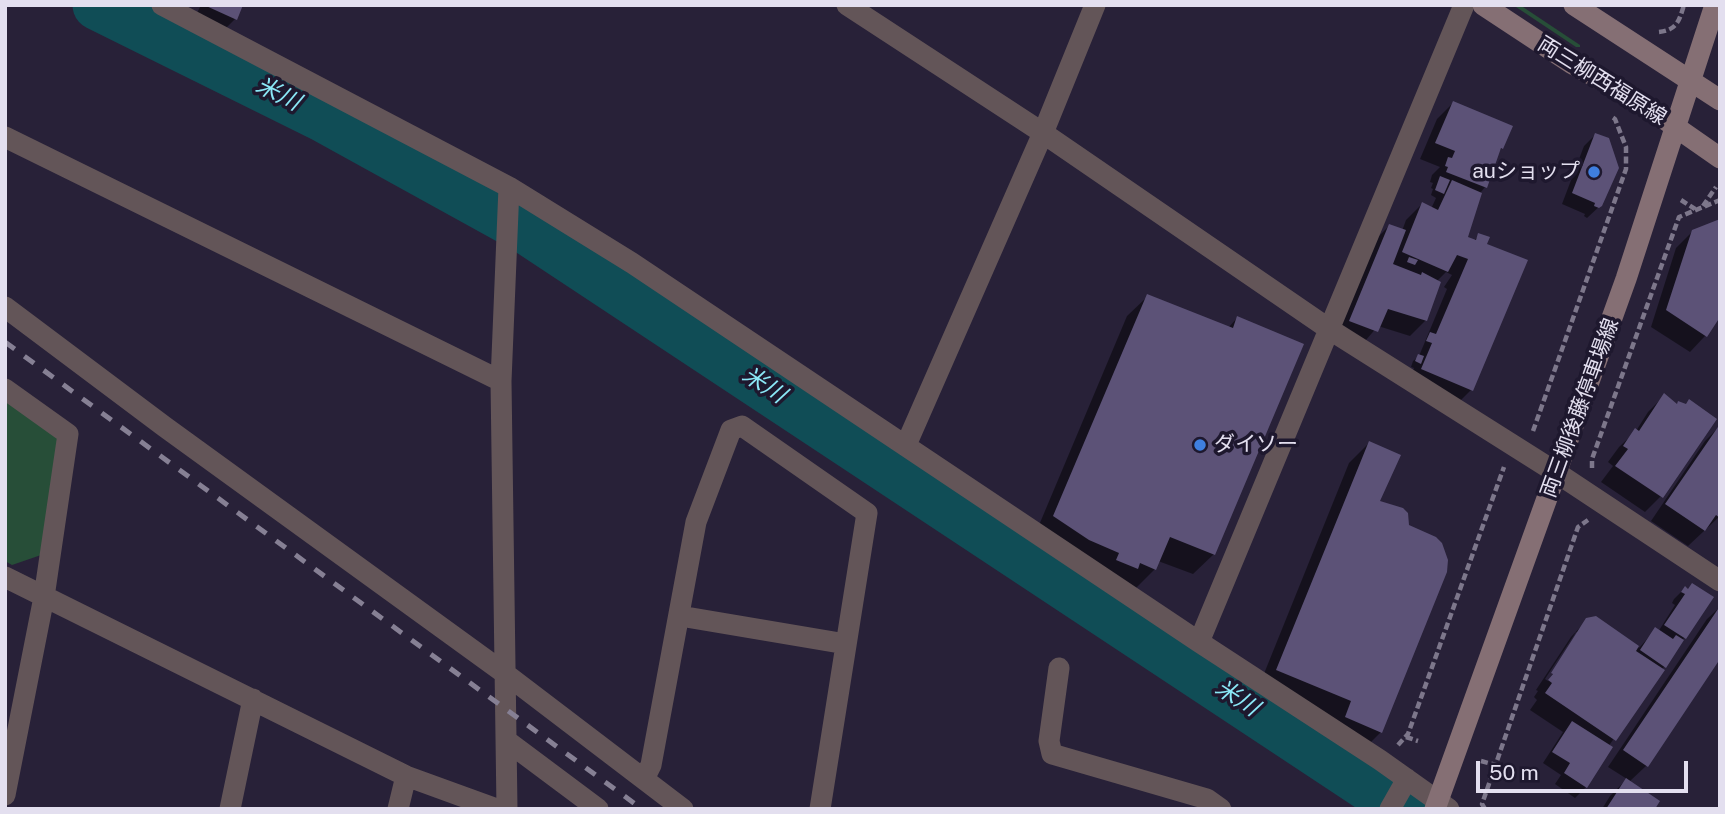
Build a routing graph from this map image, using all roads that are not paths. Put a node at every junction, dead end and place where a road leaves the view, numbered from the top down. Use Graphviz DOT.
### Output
graph roads {
  1 [pos="162,5"];
  2 [pos="848,5"];
  3 [pos="1095,5"];
  4 [pos="1464,5"];
  5 [pos="1483,5"];
  6 [pos="1574,5"];
  7 [pos="1716,5"];
  8 [pos="1692,82"];
  9 [pos="1720,100"];
  10 [pos="1677,129"];
  11 [pos="1043,133"];
  12 [pos="5,137"];
  13 [pos="1720,158"];
  14 [pos="509,195"];
  15 [pos="5,307"];
  16 [pos="1329,329"];
  17 [pos="501,381"];
  18 [pos="5,389"];
  19 [pos="906,445"];
  20 [pos="1557,473"];
  21 [pos="5,577"];
  22 [pos="1720,580"];
  23 [pos="44,597"];
  24 [pos="680,616"];
  25 [pos="1199,642"];
  26 [pos="846,644"];
  27 [pos="1059,668"];
  28 [pos="507,676"];
  29 [pos="253,699"];
  30 [pos="507,741"];
  31 [pos="406,776"];
  32 [pos="644,779"];
  33 [pos="1407,779"];
  34 [pos="5,795"];
  35 [pos="1440,807"];
  36 [pos="230,809"];
  37 [pos="398,809"];
  38 [pos="497,809"];
  39 [pos="507,809"];
  40 [pos="598,809"];
  41 [pos="683,809"];
  42 [pos="820,809"];
  43 [pos="1221,809"];
  44 [pos="1390,809"];
  1 -- 14 [label="street"];
  2 -- 11 [label="street"];
  3 -- 11 [label="street"];
  4 -- 16 [label="street"];
  5 -- 10 [label="main road, 両三柳西福原線"];
  6 -- 8 [label="main road"];
  7 -- 8 [label="main road, 両三柳後藤停車場線"];
  8 -- 9 [label="main road"];
  8 -- 10 [label="main road, 両三柳後藤停車場線"];
  10 -- 13 [label="main road, 両三柳西福原線"];
  10 -- 20 [label="main road, 両三柳後藤停車場線"];
  11 -- 16 [label="street"];
  11 -- 19 [label="street"];
  12 -- 17 [label="street"];
  14 -- 17 [label="street"];
  14 -- 19 [label="street"];
  15 -- 28 [label="street"];
  16 -- 20 [label="street"];
  16 -- 25 [label="street"];
  17 -- 28 [label="street"];
  18 -- 23 [label="street"];
  19 -- 25 [label="street"];
  20 -- 22 [label="street"];
  20 -- 35 [label="main road, 両三柳後藤停車場線"];
  21 -- 23 [label="street"];
  23 -- 29 [label="street"];
  23 -- 34 [label="street"];
  24 -- 26 [label="street"];
  24 -- 26 [label="street"];
  24 -- 32 [label="street"];
  25 -- 33 [label="street"];
  26 -- 42 [label="street"];
  27 -- 43 [label="street"];
  28 -- 30 [label="street"];
  28 -- 32 [label="street"];
  29 -- 31 [label="street"];
  29 -- 36 [label="street"];
  30 -- 39 [label="street"];
  30 -- 40 [label="street"];
  31 -- 37 [label="street"];
  31 -- 38 [label="street"];
  32 -- 41 [label="street"];
  33 -- 35 [label="street"];
  33 -- 44 [label="street"];
}
